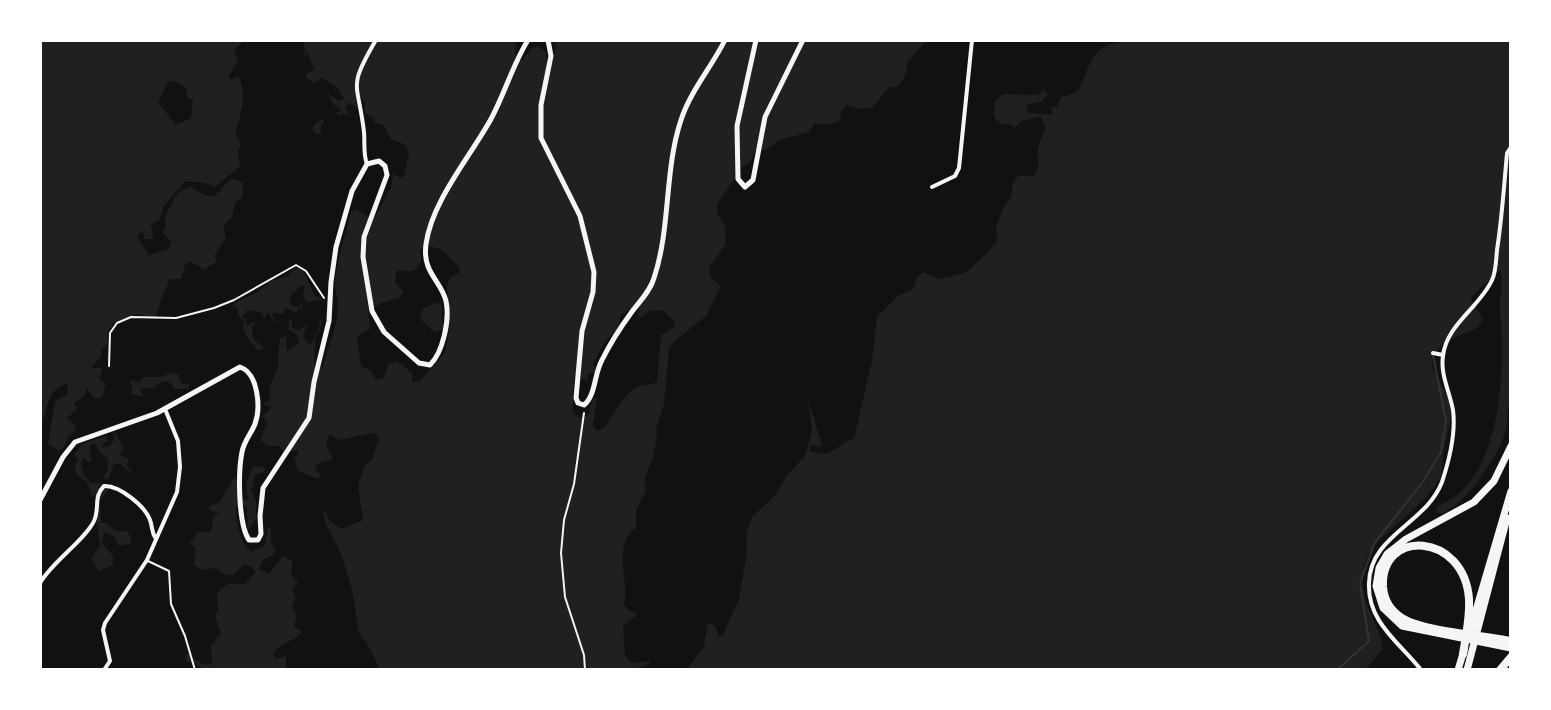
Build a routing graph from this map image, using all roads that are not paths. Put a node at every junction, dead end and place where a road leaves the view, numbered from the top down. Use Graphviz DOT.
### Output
graph roads {
  1 [pos="376,40"];
  2 [pos="528,40"];
  3 [pos="548,40"];
  4 [pos="725,40"];
  5 [pos="756,40"];
  6 [pos="803,40"];
  7 [pos="972,40"];
  8 [pos="1511,147"];
  9 [pos="367,164"];
  10 [pos="932,187"];
  11 [pos="1433,353"];
  12 [pos="1443,355"];
  13 [pos="165,409"];
  14 [pos="1511,446"];
  15 [pos="1511,494"];
  16 [pos="40,500"];
  17 [pos="156,539"];
  18 [pos="147,560"];
  19 [pos="40,583"];
  20 [pos="1440,632"];
  21 [pos="1511,641"];
  22 [pos="1497,642"];
  23 [pos="1511,648"];
  24 [pos="1463,654"];
  25 [pos="1511,657"];
  26 [pos="104,670"];
  27 [pos="195,670"];
  28 [pos="1421,670"];
  29 [pos="1458,670"];
  30 [pos="1467,670"];
  31 [pos="1500,670"];
  1 -- 9 [label="street"];
  2 -- 9 [label="street"];
  3 -- 4 [label="street"];
  5 -- 6 [label="street"];
  7 -- 10 [label="street"];
  8 -- 12 [label="street"];
  9 -- 13 [label="street"];
  11 -- 12 [label="street"];
  12 -- 28 [label="street"];
  13 -- 16 [label="street"];
  13 -- 17 [label="street"];
  14 -- 20 [label="highway"];
  15 -- 24 [label="highway"];
  15 -- 30 [label="highway"];
  17 -- 18 [label="street"];
  17 -- 19 [label="street"];
  18 -- 26 [label="street"];
  18 -- 27 [label="lane"];
  20 -- 22 [label="highway"];
  20 -- 24 [label="highway"];
  21 -- 22 [label="highway"];
  22 -- 23 [label="highway"];
  24 -- 29 [label="highway"];
  25 -- 31 [label="highway"];
}
